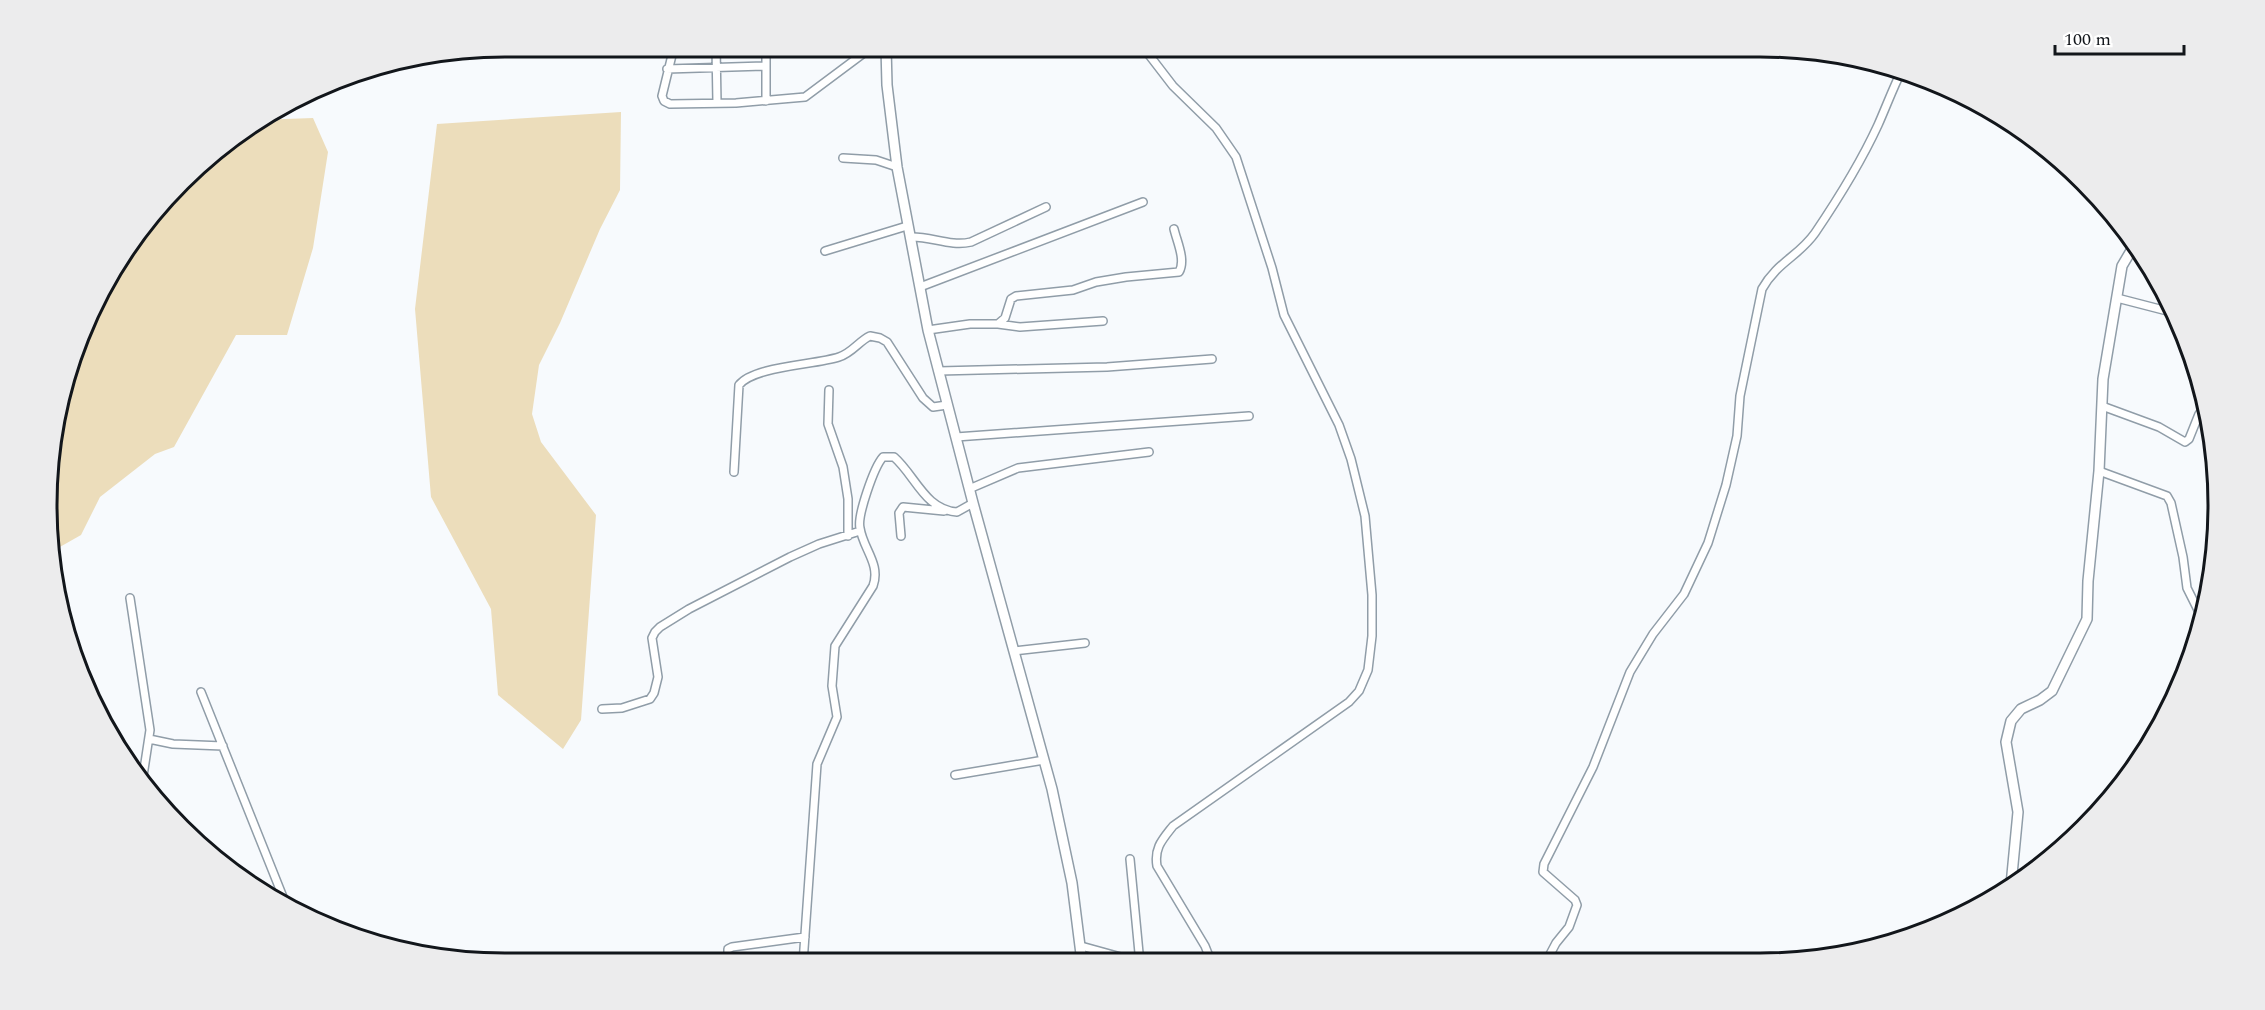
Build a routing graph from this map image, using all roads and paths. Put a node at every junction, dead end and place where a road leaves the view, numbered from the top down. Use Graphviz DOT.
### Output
graph roads {
  1 [pos="671,57"];
  2 [pos="717,57"];
  3 [pos="766,57"];
  4 [pos="858,57"];
  5 [pos="886,57"];
  6 [pos="1151,57"];
  7 [pos="766,66"];
  8 [pos="717,67"];
  9 [pos="667,69"];
  10 [pos="1898,79"];
  11 [pos="766,101"];
  12 [pos="717,103"];
  13 [pos="843,158"];
  14 [pos="897,167"];
  15 [pos="1143,202"];
  16 [pos="1046,207"];
  17 [pos="907,226"];
  18 [pos="1174,229"];
  19 [pos="910,237"];
  20 [pos="825,251"];
  21 [pos="2130,253"];
  22 [pos="920,287"];
  23 [pos="2117,298"];
  24 [pos="2163,310"];
  25 [pos="1103,321"];
  26 [pos="998,324"];
  27 [pos="928,330"];
  28 [pos="1212,359"];
  29 [pos="939,371"];
  30 [pos="829,390"];
  31 [pos="948,405"];
  32 [pos="2102,406"];
  33 [pos="2198,415"];
  34 [pos="1249,416"];
  35 [pos="956,436"];
  36 [pos="1149,452"];
  37 [pos="2099,471"];
  38 [pos="734,472"];
  39 [pos="969,489"];
  40 [pos="973,503"];
  41 [pos="949,512"];
  42 [pos="860,531"];
  43 [pos="848,536"];
  44 [pos="901,536"];
  45 [pos="130,598"];
  46 [pos="2196,606"];
  47 [pos="1085,643"];
  48 [pos="1014,651"];
  49 [pos="201,692"];
  50 [pos="602,709"];
  51 [pos="149,739"];
  52 [pos="223,746"];
  53 [pos="1044,760"];
  54 [pos="144,770"];
  55 [pos="955,775"];
  56 [pos="1130,859"];
  57 [pos="2012,875"];
  58 [pos="282,893"];
  59 [pos="805,937"];
  60 [pos="1081,946"];
  61 [pos="727,953"];
  62 [pos="804,953"];
  63 [pos="1081,953"];
  64 [pos="1106,953"];
  65 [pos="1138,953"];
  66 [pos="1208,953"];
  67 [pos="1551,953"];
  1 -- 9 [label="street"];
  2 -- 8 [label="street"];
  3 -- 7 [label="street"];
  4 -- 11 [label="street"];
  5 -- 14 [label="main road"];
  6 -- 66 [label="street"];
  7 -- 8 [label="street"];
  7 -- 11 [label="street"];
  8 -- 9 [label="street"];
  8 -- 12 [label="street"];
  9 -- 12 [label="street"];
  10 -- 67 [label="street"];
  11 -- 12 [label="street"];
  13 -- 14 [label="street"];
  14 -- 17 [label="main road"];
  15 -- 22 [label="street"];
  16 -- 19 [label="street"];
  17 -- 19 [label="main road"];
  17 -- 20 [label="street"];
  18 -- 26 [label="street"];
  19 -- 22 [label="main road"];
  21 -- 23 [label="main road"];
  22 -- 27 [label="main road"];
  23 -- 24 [label="street"];
  23 -- 32 [label="main road"];
  25 -- 26 [label="street"];
  26 -- 27 [label="street"];
  27 -- 29 [label="main road"];
  28 -- 29 [label="street"];
  29 -- 31 [label="main road"];
  30 -- 43 [label="street"];
  31 -- 35 [label="main road"];
  31 -- 38 [label="street"];
  32 -- 33 [label="street"];
  32 -- 37 [label="main road"];
  34 -- 35 [label="street"];
  35 -- 39 [label="main road"];
  36 -- 39 [label="street"];
  37 -- 46 [label="street"];
  37 -- 57 [label="main road"];
  39 -- 40 [label="main road"];
  40 -- 41 [label="street"];
  40 -- 48 [label="main road"];
  41 -- 42 [label="street"];
  41 -- 44 [label="street"];
  42 -- 43 [label="street"];
  42 -- 59 [label="street"];
  43 -- 50 [label="street"];
  45 -- 51 [label="street"];
  47 -- 48 [label="street"];
  48 -- 53 [label="main road"];
  49 -- 52 [label="street"];
  51 -- 52 [label="street"];
  51 -- 54 [label="street"];
  52 -- 58 [label="street"];
  53 -- 55 [label="street"];
  53 -- 60 [label="main road"];
  56 -- 65 [label="street"];
  59 -- 61 [label="street"];
  59 -- 62 [label="street"];
  60 -- 63 [label="main road"];
  60 -- 64 [label="street"];
}
